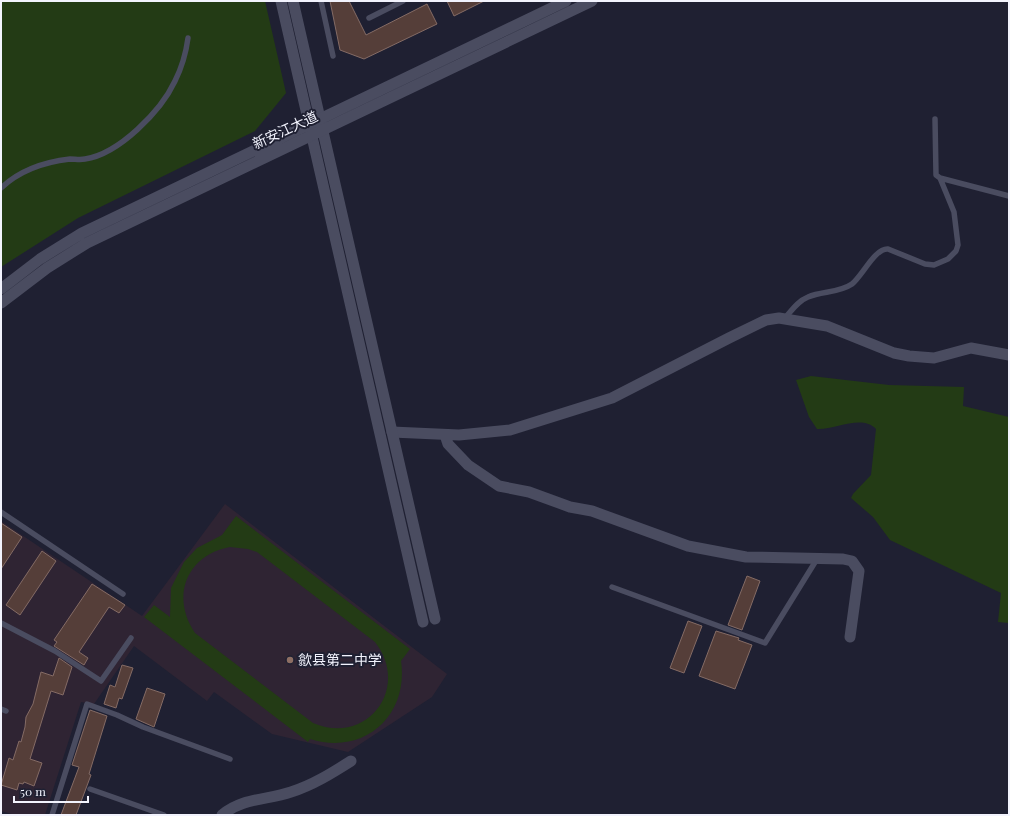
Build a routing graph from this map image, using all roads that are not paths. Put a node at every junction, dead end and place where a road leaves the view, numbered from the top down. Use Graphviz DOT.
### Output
graph roads {
  1 [pos="281,1"];
  2 [pos="293,1"];
  3 [pos="321,1"];
  4 [pos="403,1"];
  5 [pos="566,1"];
  6 [pos="592,1"];
  7 [pos="369,18"];
  8 [pos="188,38"];
  9 [pos="333,56"];
  10 [pos="935,119"];
  11 [pos="321,124"];
  12 [pos="310,129"];
  13 [pos="940,178"];
  14 [pos="1,188"];
  15 [pos="1009,196"];
  16 [pos="1,289"];
  17 [pos="1,303"];
  18 [pos="785,318"];
  19 [pos="1009,355"];
  20 [pos="392,432"];
  21 [pos="445,435"];
  22 [pos="1,512"];
  23 [pos="817,559"];
  24 [pos="612,587"];
  25 [pos="122,594"];
  26 [pos="434,619"];
  27 [pos="423,622"];
  28 [pos="1,623"];
  29 [pos="850,637"];
  30 [pos="131,638"];
  31 [pos="230,759"];
  32 [pos="351,761"];
  33 [pos="90,789"];
  34 [pos="52,815"];
  35 [pos="164,815"];
  36 [pos="222,815"];
  1 -- 12 [label="street"];
  2 -- 11 [label="street"];
  3 -- 9 [label="lane"];
  4 -- 7 [label="lane"];
  5 -- 11 [label="street, 新安江大道"];
  6 -- 11 [label="street, 新安江大道"];
  8 -- 14 [label="lane"];
  10 -- 13 [label="lane"];
  11 -- 12 [label="street, 新安江大道"];
  11 -- 20 [label="street"];
  12 -- 16 [label="street, 新安江大道"];
  12 -- 17 [label="street, 新安江大道"];
  12 -- 27 [label="street"];
  13 -- 15 [label="lane"];
  13 -- 18 [label="lane"];
  18 -- 19 [label="street"];
  18 -- 21 [label="street"];
  20 -- 21 [label="street"];
  20 -- 26 [label="street"];
  21 -- 23 [label="street"];
  22 -- 25 [label="lane"];
  23 -- 24 [label="lane"];
  23 -- 29 [label="street"];
  28 -- 30 [label="lane"];
  31 -- 34 [label="lane"];
  32 -- 36 [label="street"];
  33 -- 35 [label="lane"];
}
